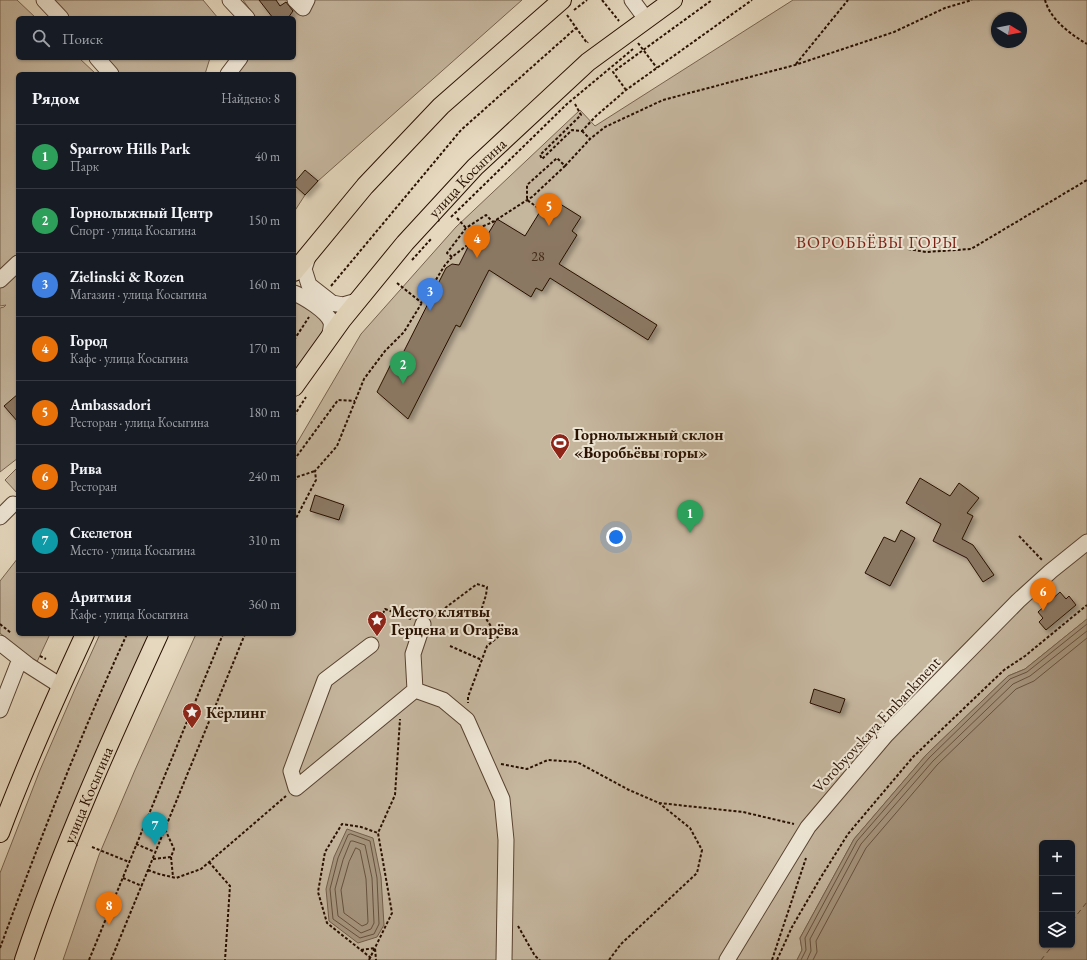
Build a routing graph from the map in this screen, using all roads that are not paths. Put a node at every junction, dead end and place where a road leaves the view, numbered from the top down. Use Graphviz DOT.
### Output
graph roads {
  1 [pos="44,0"];
  2 [pos="230,0"];
  3 [pos="296,0"];
  4 [pos="307,0"];
  5 [pos="562,0"];
  6 [pos="632,0"];
  7 [pos="673,0"];
  8 [pos="59,16"];
  9 [pos="245,16"];
  10 [pos="646,19"];
  11 [pos="99,60"];
  12 [pos="238,60"];
  13 [pos="110,72"];
  14 [pos="230,72"];
  15 [pos="308,254"];
  16 [pos="16,265"];
  17 [pos="296,269"];
  18 [pos="0,280"];
  19 [pos="296,294"];
  20 [pos="358,301"];
  21 [pos="329,338"];
  22 [pos="300,392"];
  23 [pos="13,504"];
  24 [pos="0,517"];
  25 [pos="1087,542"];
  26 [pos="423,624"];
  27 [pos="84,636"];
  28 [pos="158,636"];
  29 [pos="0,643"];
  30 [pos="371,645"];
  31 [pos="20,659"];
  32 [pos="61,686"];
  33 [pos="414,690"];
  34 [pos="0,710"];
  35 [pos="0,833"];
  36 [pos="24,960"];
  37 [pos="504,960"];
  38 [pos="727,960"];
  1 -- 8 [label="street"];
  2 -- 9 [label="street"];
  3 -- 4 [label="street"];
  5 -- 15 [label="main road"];
  6 -- 10 [label="street"];
  7 -- 10 [label="main road, улица Косыгина"];
  10 -- 20 [label="main road, улица Косыгина"];
  11 -- 13 [label="street"];
  12 -- 14 [label="street"];
  15 -- 17 [label="main road"];
  15 -- 20 [label="street"];
  16 -- 18 [label="street"];
  19 -- 21 [label="street"];
  20 -- 21 [label="main road, улица Косыгина"];
  21 -- 22 [label="main road, улица Косыгина"];
  23 -- 24 [label="street"];
  25 -- 38 [label="street, Vorobyovskaya Embankment"];
  26 -- 33 [label="street"];
  27 -- 32 [label="main road"];
  28 -- 36 [label="main road, улица Косыгина"];
  29 -- 31 [label="street"];
  30 -- 33 [label="street"];
  31 -- 32 [label="street"];
  31 -- 34 [label="street"];
  32 -- 35 [label="main road"];
  33 -- 37 [label="street"];
}
